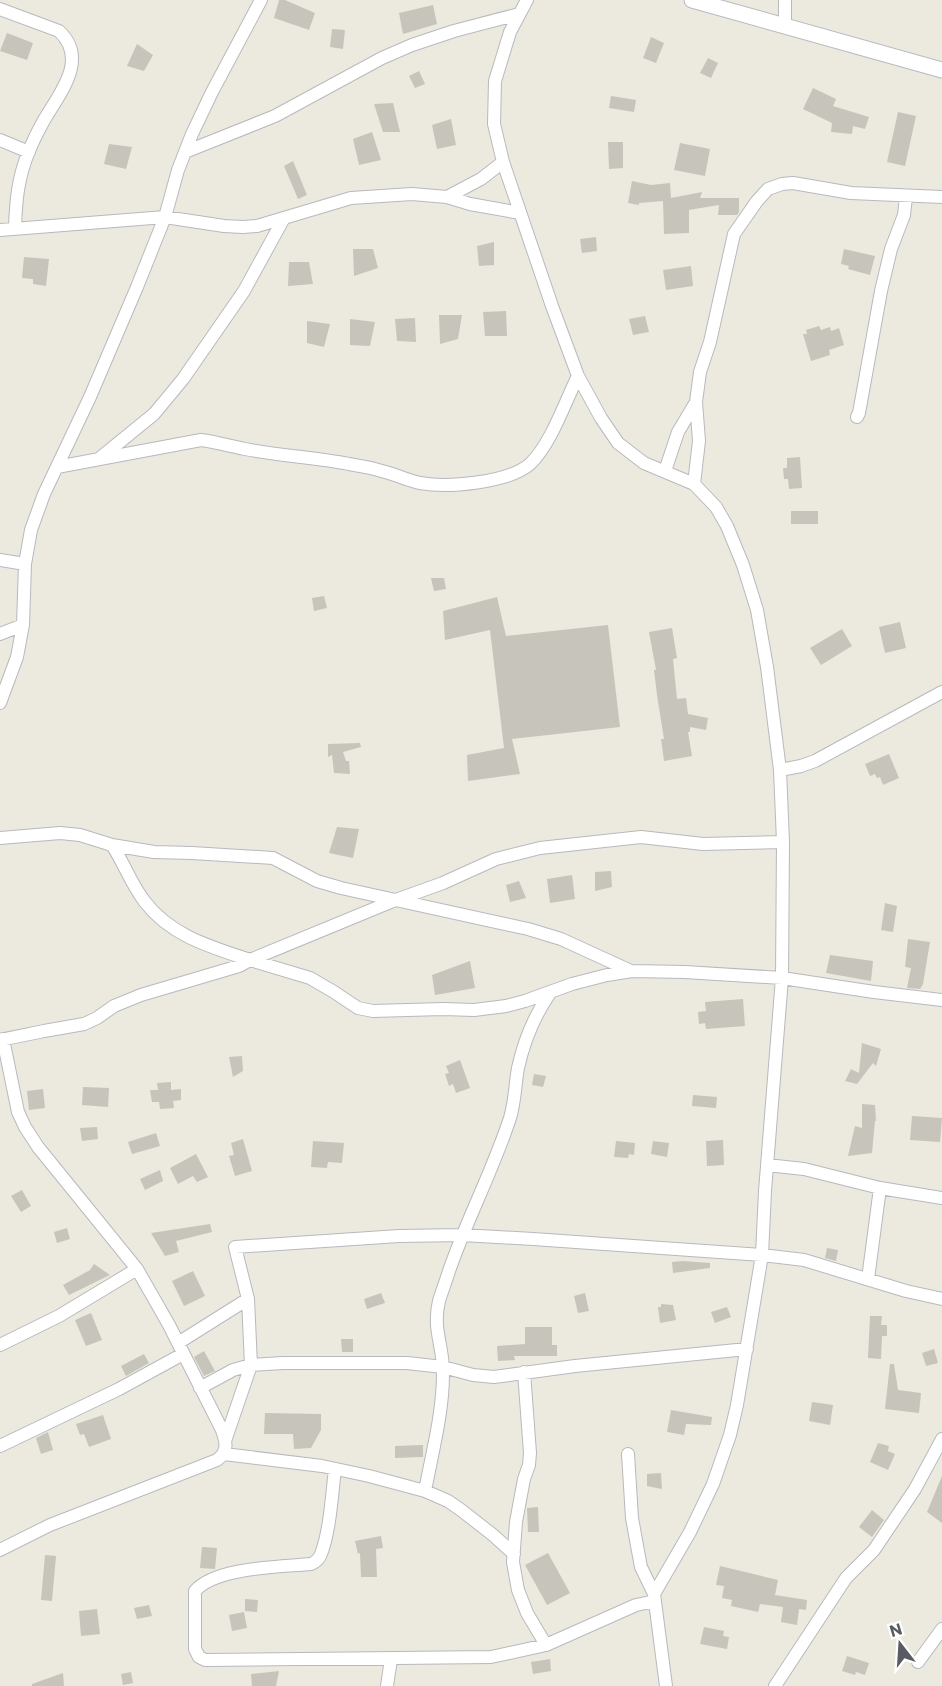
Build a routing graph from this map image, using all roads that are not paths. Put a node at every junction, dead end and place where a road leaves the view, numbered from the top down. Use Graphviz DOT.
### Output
graph roads {
  1 [pos="261,0"];
  2 [pos="526,0"];
  3 [pos="692,0"];
  4 [pos="785,0"];
  5 [pos="0,9"];
  6 [pos="519,14"];
  7 [pos="785,27"];
  8 [pos="942,70"];
  9 [pos="0,140"];
  10 [pos="28,152"];
  11 [pos="185,152"];
  12 [pos="503,162"];
  13 [pos="447,196"];
  14 [pos="906,197"];
  15 [pos="942,197"];
  16 [pos="520,213"];
  17 [pos="165,217"];
  18 [pos="284,218"];
  19 [pos="15,228"];
  20 [pos="0,230"];
  21 [pos="578,376"];
  22 [pos="696,402"];
  23 [pos="856,417"];
  24 [pos="99,459"];
  25 [pos="57,467"];
  26 [pos="665,471"];
  27 [pos="694,484"];
  28 [pos="0,561"];
  29 [pos="25,564"];
  30 [pos="23,625"];
  31 [pos="0,633"];
  32 [pos="4,681"];
  33 [pos="942,692"];
  34 [pos="0,703"];
  35 [pos="780,770"];
  36 [pos="0,838"];
  37 [pos="783,842"];
  38 [pos="112,844"];
  39 [pos="393,901"];
  40 [pos="250,960"];
  41 [pos="632,971"];
  42 [pos="782,978"];
  43 [pos="550,993"];
  44 [pos="942,1000"];
  45 [pos="2,1040"];
  46 [pos="767,1166"];
  47 [pos="880,1188"];
  48 [pos="942,1198"];
  49 [pos="462,1235"];
  50 [pos="762,1255"];
  51 [pos="136,1269"];
  52 [pos="868,1279"];
  53 [pos="248,1299"];
  54 [pos="942,1299"];
  55 [pos="0,1345"];
  56 [pos="180,1348"];
  57 [pos="747,1349"];
  58 [pos="251,1365"];
  59 [pos="443,1367"];
  60 [pos="524,1372"];
  61 [pos="200,1388"];
  62 [pos="942,1439"];
  63 [pos="0,1446"];
  64 [pos="225,1448"];
  65 [pos="628,1454"];
  66 [pos="335,1469"];
  67 [pos="425,1491"];
  68 [pos="0,1550"];
  69 [pos="514,1554"];
  70 [pos="655,1598"];
  71 [pos="942,1629"];
  72 [pos="546,1645"];
  73 [pos="391,1659"];
  74 [pos="918,1662"];
  75 [pos="387,1686"];
  76 [pos="666,1686"];
  77 [pos="775,1686"];
  1 -- 11 [label="street"];
  2 -- 6 [label="street"];
  3 -- 7 [label="street"];
  4 -- 7 [label="street"];
  5 -- 10 [label="street"];
  6 -- 11 [label="street"];
  6 -- 12 [label="street"];
  7 -- 8 [label="street"];
  9 -- 10 [label="street"];
  10 -- 19 [label="street"];
  11 -- 17 [label="street"];
  12 -- 13 [label="street"];
  12 -- 16 [label="street"];
  13 -- 16 [label="street"];
  13 -- 18 [label="street"];
  14 -- 15 [label="street"];
  14 -- 22 [label="street"];
  14 -- 23 [label="street"];
  16 -- 21 [label="street"];
  17 -- 18 [label="street"];
  17 -- 19 [label="street"];
  17 -- 25 [label="street"];
  18 -- 24 [label="street"];
  19 -- 20 [label="street"];
  21 -- 24 [label="street"];
  21 -- 26 [label="street"];
  22 -- 26 [label="street"];
  22 -- 27 [label="street"];
  24 -- 25 [label="street"];
  25 -- 29 [label="street"];
  26 -- 27 [label="street"];
  27 -- 35 [label="street"];
  28 -- 29 [label="street"];
  29 -- 30 [label="street"];
  30 -- 31 [label="street"];
  30 -- 32 [label="street"];
  32 -- 34 [label="street"];
  33 -- 35 [label="street"];
  35 -- 37 [label="street"];
  36 -- 38 [label="street"];
  37 -- 39 [label="street"];
  37 -- 42 [label="street"];
  38 -- 39 [label="street"];
  38 -- 40 [label="street"];
  39 -- 40 [label="street"];
  39 -- 41 [label="street"];
  40 -- 43 [label="street"];
  40 -- 45 [label="street"];
  41 -- 42 [label="street"];
  41 -- 43 [label="street"];
  42 -- 44 [label="street"];
  42 -- 46 [label="street"];
  43 -- 49 [label="street"];
  45 -- 51 [label="street"];
  46 -- 47 [label="street"];
  46 -- 50 [label="street"];
  47 -- 48 [label="street"];
  47 -- 52 [label="street"];
  49 -- 50 [label="street"];
  49 -- 53 [label="street"];
  49 -- 59 [label="street"];
  50 -- 52 [label="street"];
  50 -- 57 [label="street"];
  51 -- 55 [label="street"];
  51 -- 56 [label="street"];
  52 -- 54 [label="street"];
  53 -- 56 [label="street"];
  53 -- 58 [label="street"];
  56 -- 61 [label="street"];
  56 -- 63 [label="street"];
  57 -- 60 [label="street"];
  57 -- 70 [label="street"];
  58 -- 59 [label="street"];
  58 -- 61 [label="street"];
  58 -- 64 [label="street"];
  59 -- 60 [label="street"];
  59 -- 67 [label="street"];
  60 -- 69 [label="street"];
  61 -- 64 [label="street"];
  62 -- 77 [label="street"];
  64 -- 66 [label="street"];
  64 -- 68 [label="street"];
  65 -- 70 [label="street"];
  66 -- 67 [label="street"];
  66 -- 73 [label="street"];
  67 -- 69 [label="street"];
  69 -- 72 [label="street"];
  70 -- 72 [label="street"];
  70 -- 76 [label="street"];
  71 -- 74 [label="street"];
  72 -- 73 [label="street"];
  73 -- 75 [label="street"];
}
